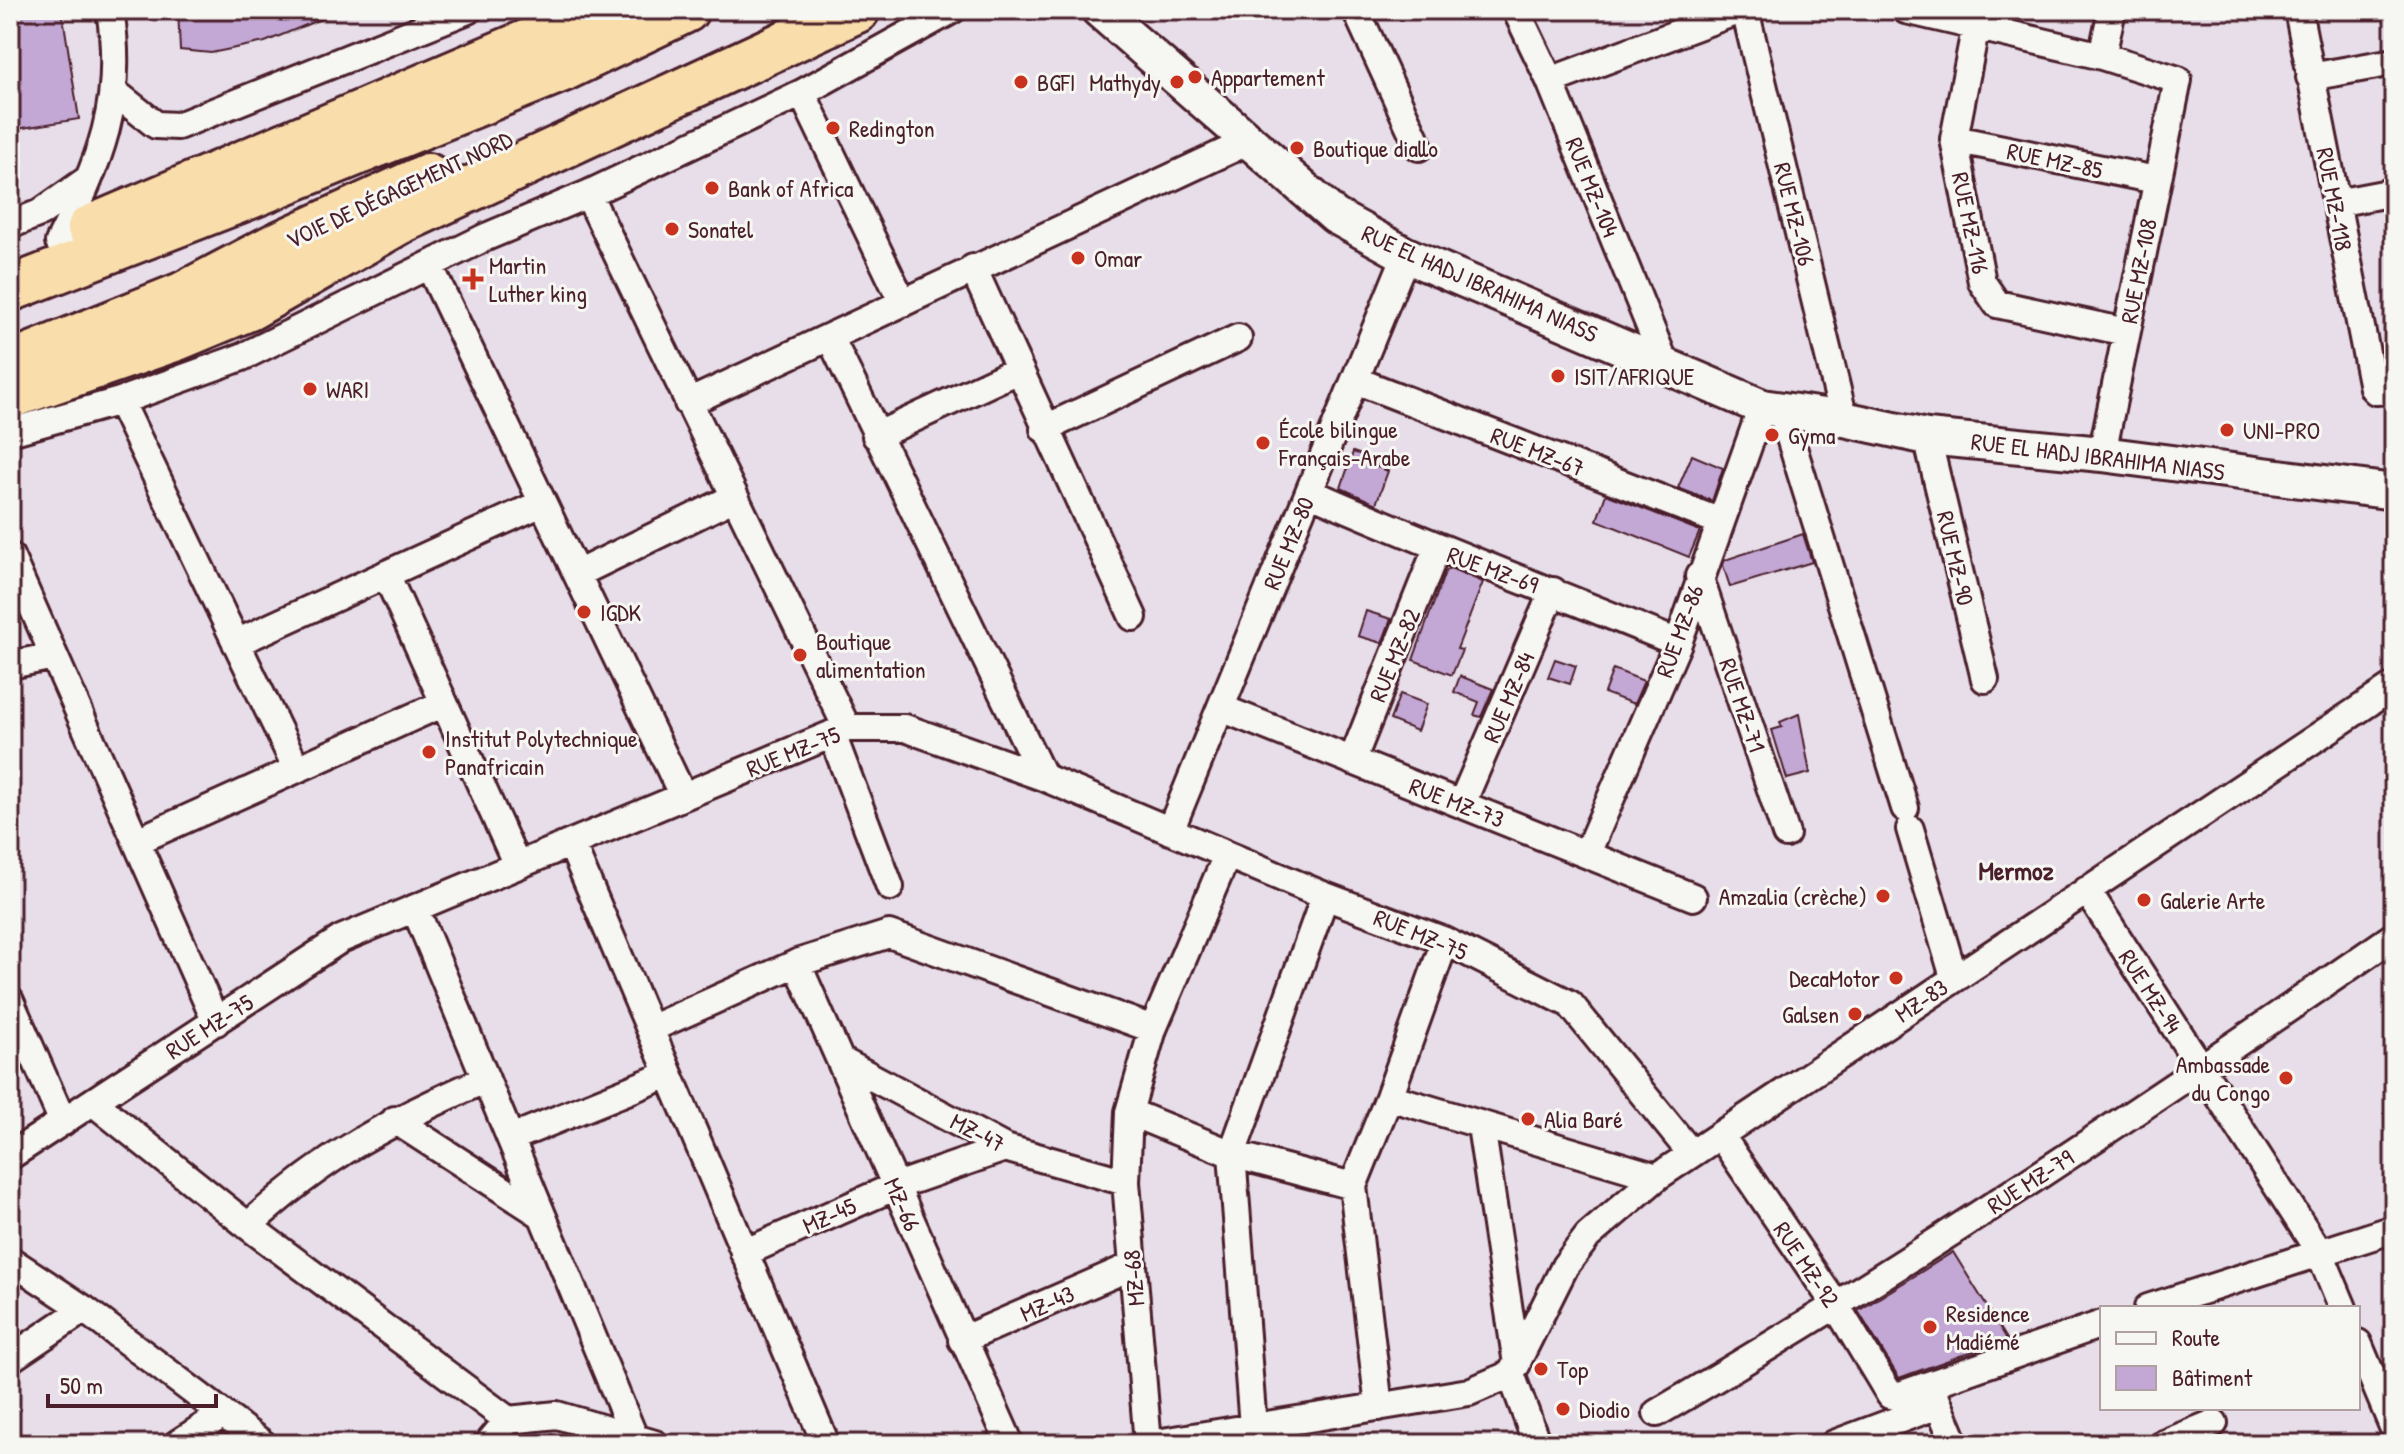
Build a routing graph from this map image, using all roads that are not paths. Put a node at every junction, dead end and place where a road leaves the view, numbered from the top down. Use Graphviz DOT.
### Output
graph roads {
  1 [pos="110,10"];
  2 [pos="468,10"];
  3 [pos="603,10"];
  4 [pos="686,10"];
  5 [pos="786,10"];
  6 [pos="857,10"];
  7 [pos="952,10"];
  8 [pos="1356,10"];
  9 [pos="1516,10"];
  10 [pos="1742,10"];
  11 [pos="1906,10"];
  12 [pos="2112,10"];
  13 [pos="2298,10"];
  14 [pos="1094,12"];
  15 [pos="1976,25"];
  16 [pos="2102,56"];
  17 [pos="2394,62"];
  18 [pos="2310,77"];
  19 [pos="1550,81"];
  20 [pos="569,89"];
  21 [pos="113,91"];
  22 [pos="802,93"];
  23 [pos="398,97"];
  24 [pos="1954,139"];
  25 [pos="1247,142"];
  26 [pos="1419,147"];
  27 [pos="93,175"];
  28 [pos="2156,180"];
  29 [pos="2394,192"];
  30 [pos="588,194"];
  31 [pos="248,197"];
  32 [pos="2336,203"];
  33 [pos="10,225"];
  34 [pos="59,242"];
  35 [pos="347,250"];
  36 [pos="1406,255"];
  37 [pos="10,258"];
  38 [pos="430,267"];
  39 [pos="973,268"];
  40 [pos="10,289"];
  41 [pos="182,295"];
  42 [pos="903,303"];
  43 [pos="2126,332"];
  44 [pos="830,337"];
  45 [pos="1238,338"];
  46 [pos="10,364"];
  47 [pos="1666,366"];
  48 [pos="1018,370"];
  49 [pos="1355,380"];
  50 [pos="2383,389"];
  51 [pos="10,396"];
  52 [pos="120,401"];
  53 [pos="688,403"];
  54 [pos="1772,409"];
  55 [pos="1844,419"];
  56 [pos="1044,429"];
  57 [pos="10,432"];
  58 [pos="876,436"];
  59 [pos="1927,437"];
  60 [pos="2102,454"];
  61 [pos="1309,492"];
  62 [pos="2394,492"];
  63 [pos="733,498"];
  64 [pos="542,503"];
  65 [pos="1721,522"];
  66 [pos="1437,548"];
  67 [pos="10,556"];
  68 [pos="386,574"];
  69 [pos="577,574"];
  70 [pos="1699,576"];
  71 [pos="1553,591"];
  72 [pos="1133,617"];
  73 [pos="236,643"];
  74 [pos="1678,643"];
  75 [pos="54,656"];
  76 [pos="10,665"];
  77 [pos="1985,679"];
  78 [pos="2394,686"];
  79 [pos="444,703"];
  80 [pos="1221,708"];
  81 [pos="840,731"];
  82 [pos="1352,761"];
  83 [pos="297,769"];
  84 [pos="1043,777"];
  85 [pos="683,796"];
  86 [pos="1462,803"];
  87 [pos="1170,831"];
  88 [pos="1786,834"];
  89 [pos="137,841"];
  90 [pos="571,843"];
  91 [pos="1587,853"];
  92 [pos="1227,855"];
  93 [pos="517,865"];
  94 [pos="890,887"];
  95 [pos="2087,890"];
  96 [pos="1325,896"];
  97 [pos="1693,897"];
  98 [pos="415,908"];
  99 [pos="2394,936"];
  100 [pos="1445,941"];
  101 [pos="797,963"];
  102 [pos="1954,977"];
  103 [pos="10,1001"];
  104 [pos="216,1022"];
  105 [pos="650,1029"];
  106 [pos="1153,1029"];
  107 [pos="840,1060"];
  108 [pos="2201,1069"];
  109 [pos="669,1074"];
  110 [pos="486,1079"];
  111 [pos="1389,1097"];
  112 [pos="93,1102"];
  113 [pos="1129,1112"];
  114 [pos="395,1120"];
  115 [pos="63,1122"];
  116 [pos="1481,1126"];
  117 [pos="1721,1136"];
  118 [pos="511,1138"];
  119 [pos="1005,1148"];
  120 [pos="1691,1153"];
  121 [pos="1232,1154"];
  122 [pos="10,1156"];
  123 [pos="1657,1177"];
  124 [pos="1126,1182"];
  125 [pos="896,1186"];
  126 [pos="1353,1186"];
  127 [pos="542,1215"];
  128 [pos="248,1226"];
  129 [pos="2394,1229"];
  130 [pos="744,1253"];
  131 [pos="2320,1253"];
  132 [pos="10,1260"];
  133 [pos="1132,1266"];
  134 [pos="2158,1306"];
  135 [pos="2342,1306"];
  136 [pos="1837,1307"];
  137 [pos="84,1309"];
  138 [pos="2100,1325"];
  139 [pos="962,1340"];
  140 [pos="2360,1348"];
  141 [pos="10,1359"];
  142 [pos="1514,1369"];
  143 [pos="1934,1394"];
  144 [pos="1379,1407"];
  145 [pos="1657,1413"];
  146 [pos="223,1414"];
  147 [pos="508,1420"];
  148 [pos="2215,1425"];
  149 [pos="1253,1427"];
  150 [pos="2394,1429"];
  151 [pos="644,1440"];
  152 [pos="177,1444"];
  153 [pos="263,1444"];
  154 [pos="488,1444"];
  155 [pos="826,1444"];
  156 [pos="1010,1444"];
  157 [pos="1149,1444"];
  158 [pos="1537,1444"];
  159 [pos="1834,1444"];
  160 [pos="1955,1444"];
  161 [pos="2163,1444"];
  1 -- 21 [label="street"];
  2 -- 21 [label="street"];
  3 -- 23 [label="highway"];
  4 -- 20 [label="highway, VOIE DE DÉGAGEMENT NORD"];
  5 -- 20 [label="highway, VOIE DE DÉGAGEMENT NORD"];
  6 -- 35 [label="highway"];
  7 -- 22 [label="street"];
  8 -- 26 [label="street"];
  9 -- 19 [label="street, RUE MZ-104"];
  10 -- 19 [label="street"];
  10 -- 55 [label="street, RUE MZ-106"];
  11 -- 15 [label="street"];
  12 -- 16 [label="street"];
  13 -- 18 [label="street, RUE MZ-118"];
  14 -- 25 [label="street, RUE EL HADJ IBRAHIMA NIASS"];
  15 -- 16 [label="street"];
  15 -- 24 [label="street"];
  16 -- 28 [label="street, RUE MZ-108"];
  17 -- 18 [label="street"];
  18 -- 32 [label="street, RUE MZ-118"];
  19 -- 47 [label="street, RUE MZ-104"];
  20 -- 31 [label="highway, VOIE DE DÉGAGEMENT NORD"];
  20 -- 41 [label="highway, VOIE DE DÉGAGEMENT NORD"];
  21 -- 27 [label="street"];
  22 -- 30 [label="street"];
  22 -- 42 [label="street"];
  23 -- 31 [label="highway"];
  23 -- 34 [label="highway"];
  24 -- 28 [label="street, RUE MZ-85"];
  24 -- 43 [label="street, RUE MZ-116"];
  25 -- 36 [label="street, RUE EL HADJ IBRAHIMA NIASS"];
  25 -- 39 [label="street"];
  27 -- 33 [label="street"];
  27 -- 34 [label="street"];
  28 -- 43 [label="street, RUE MZ-108"];
  29 -- 32 [label="street"];
  30 -- 38 [label="street"];
  30 -- 53 [label="street"];
  31 -- 40 [label="highway, VOIE DE DÉGAGEMENT NORD"];
  32 -- 50 [label="street, RUE MZ-118"];
  34 -- 37 [label="highway"];
  35 -- 41 [label="highway"];
  35 -- 51 [label="highway"];
  36 -- 47 [label="street, RUE EL HADJ IBRAHIMA NIASS"];
  36 -- 49 [label="street, RUE MZ-80"];
  38 -- 52 [label="street"];
  38 -- 64 [label="street"];
  39 -- 42 [label="street"];
  39 -- 48 [label="street"];
  41 -- 46 [label="highway, VOIE DE DÉGAGEMENT NORD"];
  42 -- 44 [label="street"];
  43 -- 60 [label="street, RUE MZ-108"];
  44 -- 53 [label="street"];
  44 -- 58 [label="street"];
  45 -- 56 [label="street"];
  47 -- 54 [label="street, RUE EL HADJ IBRAHIMA NIASS"];
  48 -- 56 [label="street"];
  48 -- 58 [label="street"];
  49 -- 61 [label="street, RUE MZ-80"];
  49 -- 65 [label="street, RUE MZ-67"];
  52 -- 57 [label="street"];
  52 -- 73 [label="street"];
  53 -- 63 [label="street"];
  54 -- 55 [label="street, RUE EL HADJ IBRAHIMA NIASS"];
  54 -- 65 [label="street, RUE MZ-86"];
  54 -- 102 [label="street"];
  55 -- 59 [label="street, RUE EL HADJ IBRAHIMA NIASS"];
  56 -- 72 [label="street"];
  58 -- 84 [label="street"];
  59 -- 60 [label="street, RUE EL HADJ IBRAHIMA NIASS"];
  59 -- 77 [label="street, RUE MZ-90"];
  60 -- 62 [label="street, RUE EL HADJ IBRAHIMA NIASS"];
  61 -- 66 [label="street, RUE MZ-69"];
  61 -- 80 [label="street, RUE MZ-80"];
  63 -- 69 [label="street"];
  63 -- 81 [label="street"];
  64 -- 68 [label="street"];
  64 -- 69 [label="street"];
  65 -- 70 [label="street, RUE MZ-86"];
  66 -- 71 [label="street, RUE MZ-69"];
  66 -- 82 [label="street, RUE MZ-82"];
  67 -- 75 [label="street"];
  68 -- 73 [label="street"];
  68 -- 79 [label="street"];
  69 -- 85 [label="street"];
  70 -- 74 [label="street, RUE MZ-86"];
  70 -- 88 [label="street, RUE MZ-71"];
  71 -- 74 [label="street, RUE MZ-69"];
  71 -- 86 [label="street, RUE MZ-84"];
  73 -- 83 [label="street"];
  74 -- 91 [label="street, RUE MZ-86"];
  75 -- 76 [label="street"];
  75 -- 89 [label="street"];
  78 -- 95 [label="street, MZ-83"];
  79 -- 83 [label="street"];
  79 -- 93 [label="street"];
  80 -- 82 [label="street, RUE MZ-73"];
  80 -- 87 [label="street, RUE MZ-80"];
  81 -- 84 [label="street, RUE MZ-75"];
  81 -- 85 [label="street, RUE MZ-75"];
  81 -- 94 [label="street"];
  82 -- 86 [label="street, RUE MZ-73"];
  83 -- 89 [label="street"];
  84 -- 87 [label="street, RUE MZ-75"];
  85 -- 90 [label="street, RUE MZ-75"];
  86 -- 91 [label="street, RUE MZ-73"];
  87 -- 92 [label="street, RUE MZ-75"];
  89 -- 104 [label="street"];
  90 -- 93 [label="street, RUE MZ-75"];
  90 -- 105 [label="street"];
  91 -- 97 [label="street, RUE MZ-73"];
  92 -- 96 [label="street, RUE MZ-75"];
  92 -- 106 [label="street, MZ-68"];
  93 -- 98 [label="street, RUE MZ-75"];
  95 -- 102 [label="street, MZ-83"];
  95 -- 108 [label="street, RUE MZ-94"];
  96 -- 100 [label="street, RUE MZ-75"];
  96 -- 121 [label="street"];
  98 -- 104 [label="street, RUE MZ-75"];
  98 -- 110 [label="street"];
  99 -- 108 [label="street, RUE MZ-79"];
  100 -- 111 [label="street"];
  100 -- 120 [label="street, RUE MZ-75"];
  101 -- 105 [label="street"];
  101 -- 106 [label="street"];
  101 -- 107 [label="street, MZ-66"];
  102 -- 117 [label="street, MZ-83"];
  103 -- 115 [label="street"];
  104 -- 112 [label="street, RUE MZ-75"];
  105 -- 109 [label="street"];
  106 -- 113 [label="street, MZ-68"];
  107 -- 119 [label="street, MZ-47"];
  107 -- 125 [label="street, MZ-66"];
  108 -- 131 [label="street, RUE MZ-94"];
  108 -- 136 [label="street, RUE MZ-79"];
  109 -- 118 [label="street"];
  109 -- 130 [label="street"];
  110 -- 114 [label="street"];
  110 -- 118 [label="street"];
  111 -- 116 [label="street"];
  111 -- 126 [label="street"];
  112 -- 115 [label="street, RUE MZ-75"];
  112 -- 128 [label="street"];
  113 -- 121 [label="street"];
  113 -- 124 [label="street, MZ-68"];
  114 -- 127 [label="street"];
  114 -- 128 [label="street"];
  115 -- 122 [label="street, RUE MZ-75"];
  116 -- 123 [label="street"];
  116 -- 142 [label="street"];
  117 -- 120 [label="street, MZ-83"];
  117 -- 136 [label="street, RUE MZ-92"];
  118 -- 127 [label="street"];
  119 -- 124 [label="street, MZ-47"];
  119 -- 125 [label="street, MZ-45"];
  120 -- 123 [label="street, MZ-83"];
  121 -- 126 [label="street"];
  121 -- 149 [label="street"];
  123 -- 142 [label="street, MZ-83"];
  124 -- 133 [label="street, MZ-68"];
  125 -- 130 [label="street, MZ-45"];
  125 -- 139 [label="street, MZ-66"];
  126 -- 144 [label="street"];
  127 -- 151 [label="street"];
  128 -- 147 [label="street"];
  129 -- 131 [label="street"];
  130 -- 155 [label="street"];
  131 -- 134 [label="street"];
  131 -- 135 [label="street, RUE MZ-94"];
  132 -- 137 [label="street"];
  133 -- 139 [label="street, MZ-43"];
  133 -- 157 [label="street, MZ-68"];
  136 -- 143 [label="street, RUE MZ-92"];
  136 -- 145 [label="street, RUE MZ-79"];
  137 -- 141 [label="street"];
  137 -- 146 [label="street"];
  138 -- 143 [label="street"];
  139 -- 156 [label="street, MZ-66"];
  140 -- 150 [label="street"];
  142 -- 144 [label="street"];
  142 -- 158 [label="street"];
  143 -- 159 [label="street"];
  143 -- 160 [label="street"];
  144 -- 149 [label="street"];
  146 -- 152 [label="street"];
  146 -- 153 [label="street"];
  147 -- 151 [label="street"];
  147 -- 154 [label="street"];
  148 -- 161 [label="street"];
  149 -- 157 [label="street"];
}
